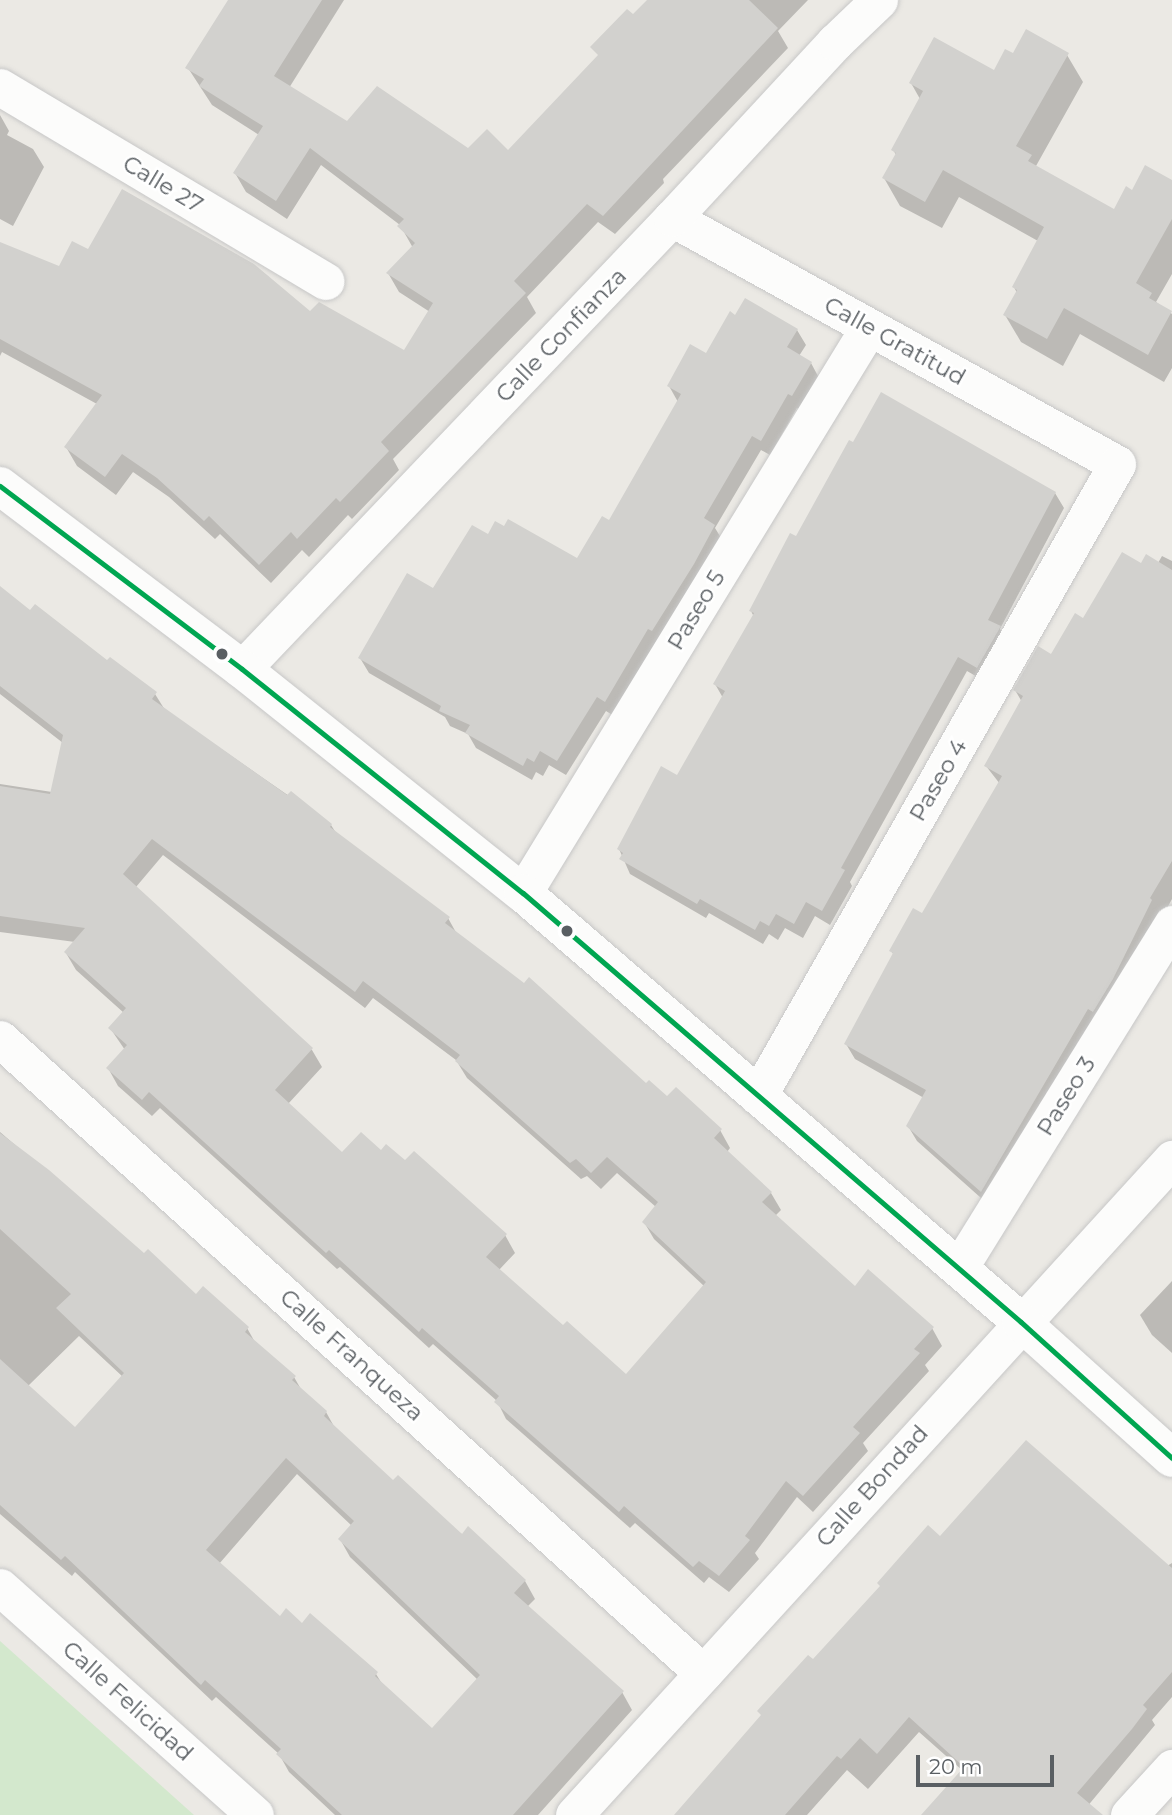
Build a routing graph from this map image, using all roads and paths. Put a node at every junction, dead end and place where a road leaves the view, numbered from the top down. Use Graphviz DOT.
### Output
graph roads {
  1 [pos="879,0"];
  2 [pos="0,86"];
  3 [pos="672,218"];
  4 [pos="327,281"];
  5 [pos="869,327"];
  6 [pos="1117,464"];
  7 [pos="0,486"];
  8 [pos="242,669"];
  9 [pos="523,893"];
  10 [pos="1172,923"];
  11 [pos="0,1038"];
  12 [pos="758,1096"];
  13 [pos="1172,1159"];
  14 [pos="959,1268"];
  15 [pos="1021,1322"];
  16 [pos="1172,1458"];
  17 [pos="0,1587"];
  18 [pos="703,1673"];
  19 [pos="1172,1768"];
  20 [pos="256,1815"];
  21 [pos="574,1815"];
  22 [pos="1129,1815"];
  1 -- 3 [label="street, Calle Confianza"];
  2 -- 4 [label="street, Calle 27"];
  3 -- 5 [label="street, Calle Gratitud"];
  3 -- 8 [label="street, Calle Confianza"];
  5 -- 6 [label="street, Calle Gratitud"];
  5 -- 9 [label="street, Paseo 5"];
  6 -- 12 [label="street, Paseo 4"];
  7 -- 8 [label="street"];
  8 -- 9 [label="street"];
  9 -- 12 [label="street"];
  10 -- 14 [label="street, Paseo 3"];
  11 -- 18 [label="street, Calle Franqueza"];
  12 -- 14 [label="street"];
  13 -- 15 [label="street, Calle Bondad"];
  14 -- 15 [label="street"];
  15 -- 16 [label="street"];
  15 -- 18 [label="street, Calle Bondad"];
  17 -- 20 [label="street, Calle Felicidad"];
  18 -- 21 [label="street, Calle Bondad"];
  19 -- 22 [label="street"];
}
